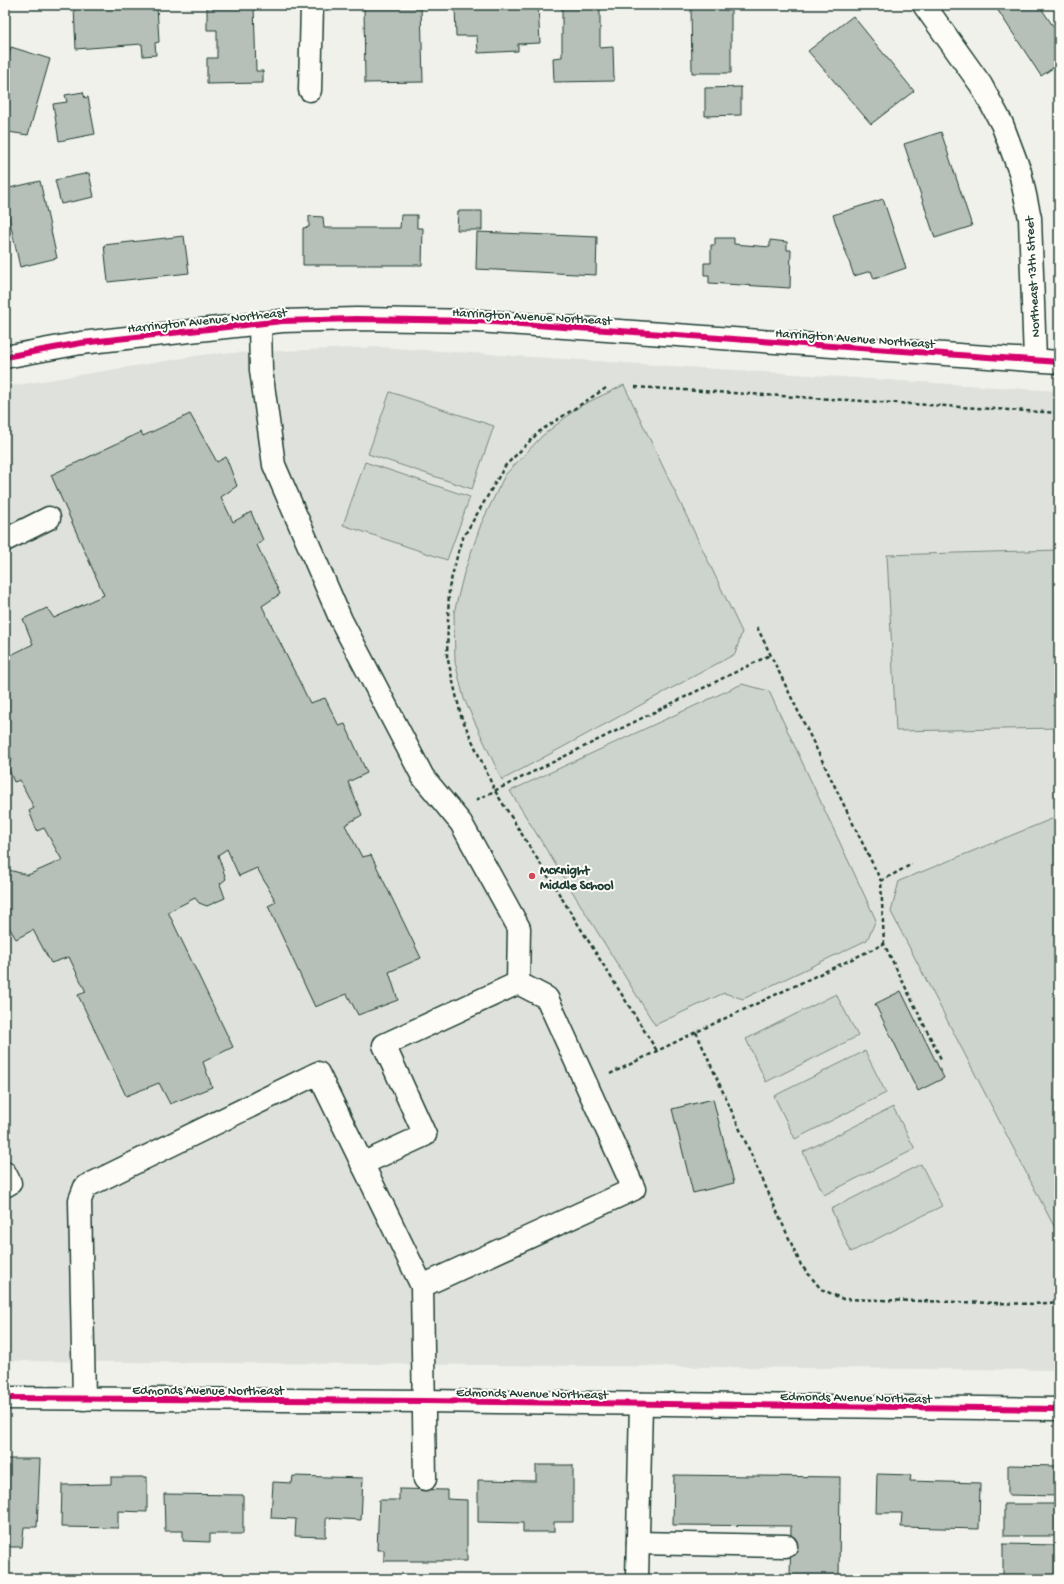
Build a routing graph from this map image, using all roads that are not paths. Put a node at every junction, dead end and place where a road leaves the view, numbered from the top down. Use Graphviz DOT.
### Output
graph roads {
  1 [pos="312,5"];
  2 [pos="924,5"];
  3 [pos="310,90"];
  4 [pos="260,324"];
  5 [pos="5,357"];
  6 [pos="1035,360"];
  7 [pos="1059,362"];
  8 [pos="49,518"];
  9 [pos="5,540"];
  10 [pos="518,983"];
  11 [pos="362,1164"];
  12 [pos="5,1173"];
  13 [pos="5,1186"];
  14 [pos="422,1286"];
  15 [pos="5,1398"];
  16 [pos="84,1399"];
  17 [pos="424,1401"];
  18 [pos="641,1404"];
  19 [pos="1059,1409"];
  20 [pos="425,1479"];
  21 [pos="638,1543"];
  22 [pos="786,1546"];
  23 [pos="637,1579"];
  1 -- 3 [label="street"];
  2 -- 6 [label="street, Northeast 13th Street"];
  4 -- 5 [label="street, Harrington Avenue Northeast"];
  4 -- 6 [label="street, Harrington Avenue Northeast"];
  4 -- 10 [label="street"];
  6 -- 7 [label="street, Harrington Avenue Northeast"];
  8 -- 9 [label="street"];
  10 -- 11 [label="street"];
  10 -- 14 [label="street"];
  11 -- 14 [label="street"];
  11 -- 16 [label="street"];
  12 -- 13 [label="street"];
  14 -- 17 [label="street"];
  15 -- 16 [label="street, Edmonds Avenue Northeast"];
  16 -- 17 [label="street, Edmonds Avenue Northeast"];
  17 -- 18 [label="street, Edmonds Avenue Northeast"];
  17 -- 20 [label="street"];
  18 -- 19 [label="street, Edmonds Avenue Northeast"];
  18 -- 21 [label="street"];
  21 -- 22 [label="street"];
  21 -- 23 [label="street"];
}
